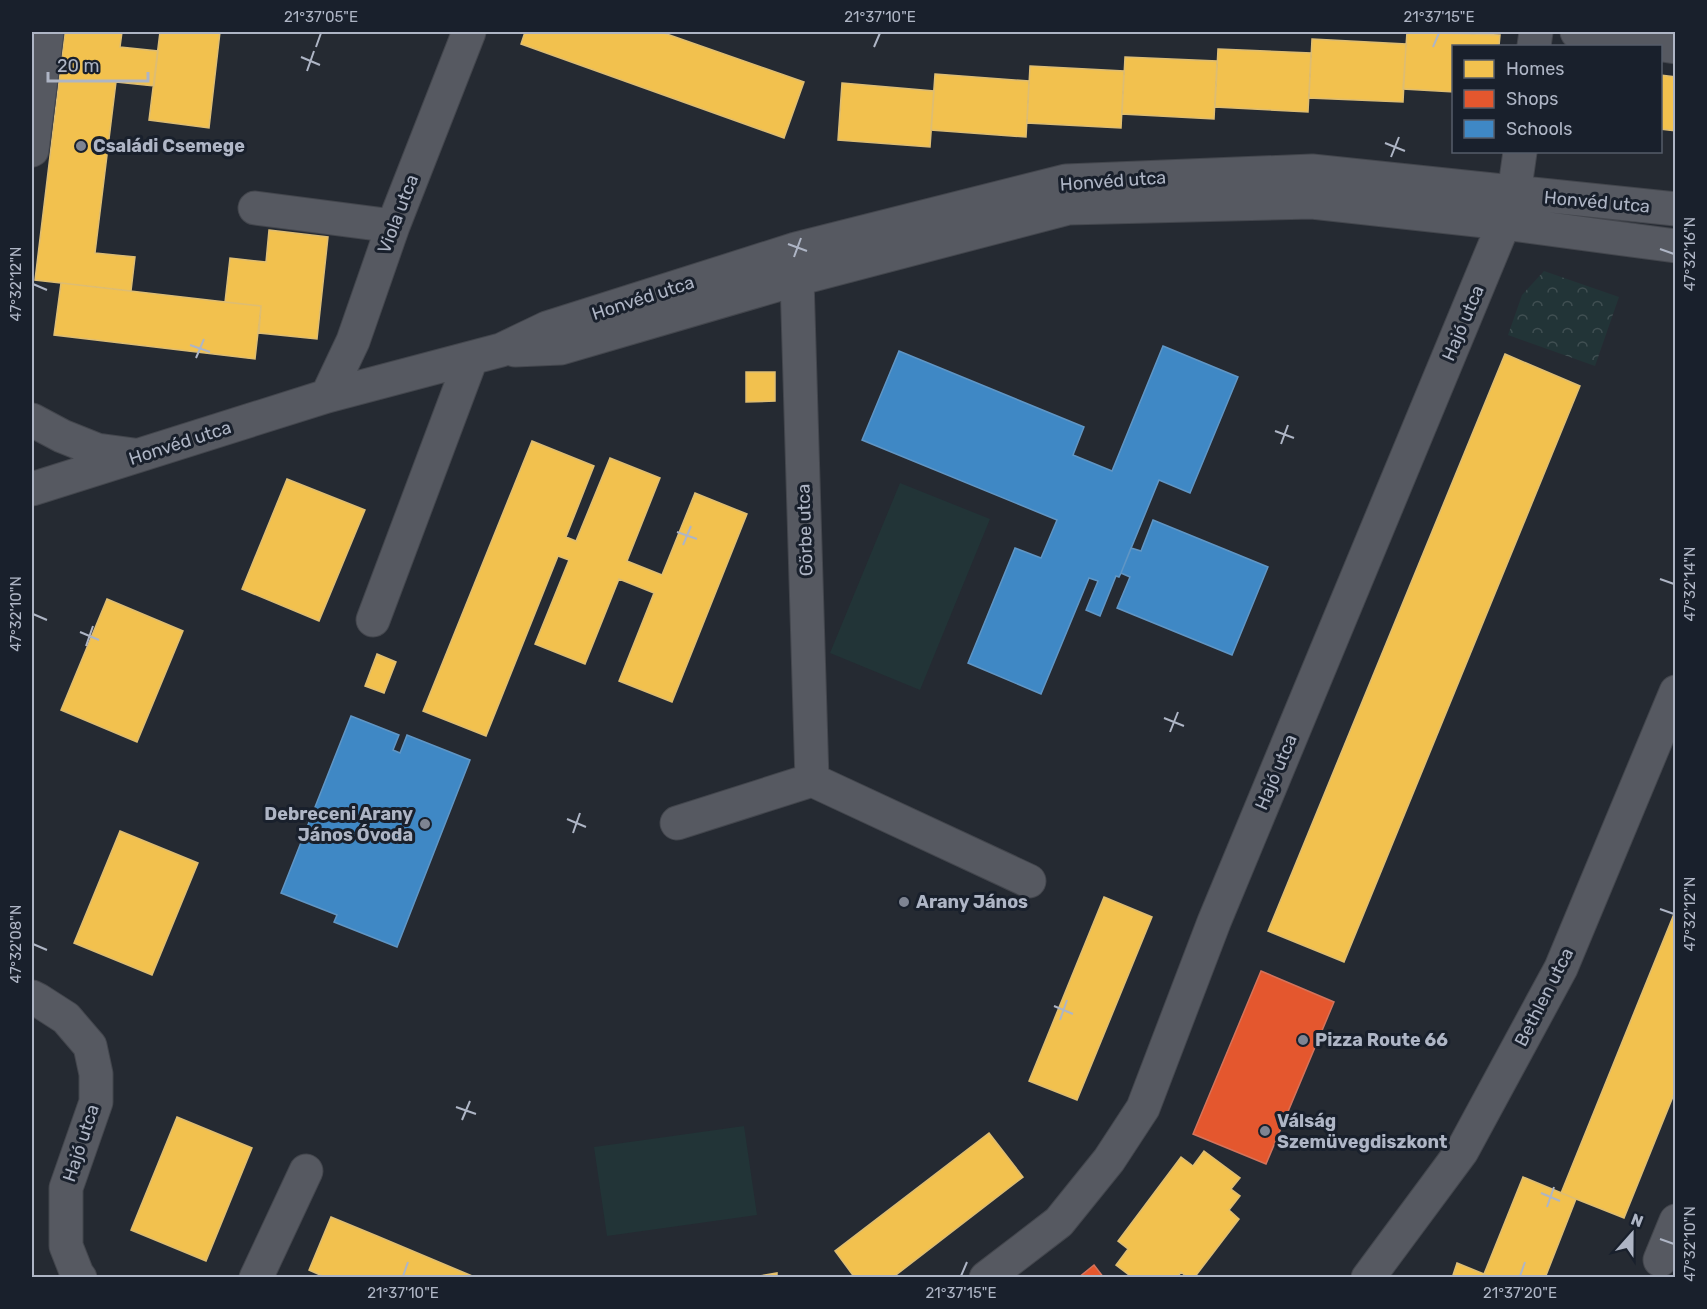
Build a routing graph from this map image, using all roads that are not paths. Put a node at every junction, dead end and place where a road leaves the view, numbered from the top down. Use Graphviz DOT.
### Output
graph roads {
  1 [pos="47,32"];
  2 [pos="469,32"];
  3 [pos="1577,32"];
  4 [pos="1676,47"];
  5 [pos="32,150"];
  6 [pos="1520,153"];
  7 [pos="255,208"];
  8 [pos="1509,208"];
  9 [pos="1676,209"];
  10 [pos="393,226"];
  11 [pos="1676,246"];
  12 [pos="797,279"];
  13 [pos="486,354"];
  14 [pos="327,396"];
  15 [pos="32,420"];
  16 [pos="139,455"];
  17 [pos="32,489"];
  18 [pos="373,620"];
  19 [pos="1676,692"];
  20 [pos="812,780"];
  21 [pos="677,823"];
  22 [pos="1029,881"];
  23 [pos="32,997"];
  24 [pos="306,1171"];
  25 [pos="1676,1221"];
  26 [pos="1660,1260"];
  27 [pos="80,1278"];
  28 [pos="256,1278"];
  29 [pos="986,1278"];
  30 [pos="1368,1278"];
  1 -- 5 [label="street"];
  2 -- 10 [label="street, Viola utca"];
  3 -- 4 [label="street"];
  6 -- 8 [label="street, Hajó utca"];
  7 -- 10 [label="street"];
  8 -- 9 [label="street, Honvéd utca"];
  8 -- 11 [label="street, Honvéd utca"];
  8 -- 12 [label="street, Honvéd utca"];
  8 -- 13 [label="street, Honvéd utca"];
  8 -- 29 [label="street, Hajó utca"];
  10 -- 14 [label="street, Viola utca"];
  12 -- 13 [label="street, Honvéd utca"];
  12 -- 20 [label="street, Görbe utca"];
  13 -- 14 [label="street, Honvéd utca"];
  13 -- 18 [label="street"];
  14 -- 16 [label="street, Honvéd utca"];
  15 -- 16 [label="street"];
  16 -- 17 [label="street, Honvéd utca"];
  19 -- 30 [label="street, Bethlen utca"];
  20 -- 21 [label="street"];
  20 -- 22 [label="street"];
  23 -- 27 [label="street, Hajó utca"];
  24 -- 28 [label="street"];
  25 -- 26 [label="street"];
}
